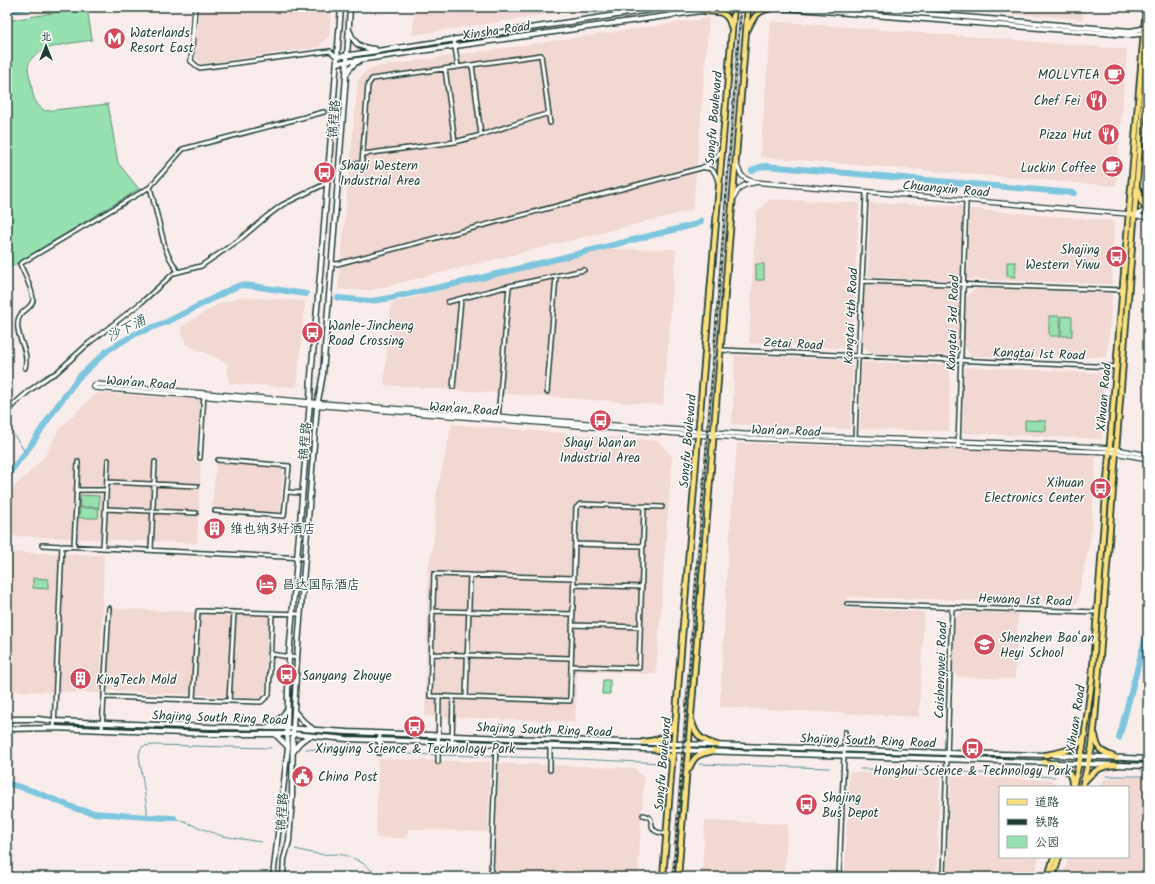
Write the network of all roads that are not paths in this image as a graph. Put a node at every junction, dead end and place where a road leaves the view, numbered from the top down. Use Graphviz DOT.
graph roads {
  1 [pos="195,7"];
  2 [pos="341,7"];
  3 [pos="350,7"];
  4 [pos="670,7"];
  5 [pos="728,7"];
  6 [pos="734,7"];
  7 [pos="748,7"];
  8 [pos="771,7"];
  9 [pos="775,7"];
  10 [pos="848,7"];
  11 [pos="1146,7"];
  12 [pos="704,10"];
  13 [pos="349,29"];
  14 [pos="732,31"];
  15 [pos="1146,31"];
  16 [pos="746,34"];
  17 [pos="454,40"];
  18 [pos="1148,41"];
  19 [pos="455,46"];
  20 [pos="381,50"];
  21 [pos="347,55"];
  22 [pos="337,57"];
  23 [pos="365,59"];
  24 [pos="191,61"];
  25 [pos="347,61"];
  26 [pos="337,63"];
  27 [pos="472,65"];
  28 [pos="458,67"];
  29 [pos="445,69"];
  30 [pos="346,75"];
  31 [pos="324,112"];
  32 [pos="549,113"];
  33 [pos="550,123"];
  34 [pos="481,135"];
  35 [pos="455,142"];
  36 [pos="722,148"];
  37 [pos="363,154"];
  38 [pos="736,162"];
  39 [pos="340,166"];
  40 [pos="701,168"];
  41 [pos="755,182"];
  42 [pos="327,183"];
  43 [pos="150,186"];
  44 [pos="719,186"];
  45 [pos="1137,187"];
  46 [pos="866,192"];
  47 [pos="733,200"];
  48 [pos="966,200"];
  49 [pos="1147,210"];
  50 [pos="1129,214"];
  51 [pos="1135,215"];
  52 [pos="1148,218"];
  53 [pos="332,264"];
  54 [pos="584,270"];
  55 [pos="178,272"];
  56 [pos="556,276"];
  57 [pos="863,281"];
  58 [pos="963,284"];
  59 [pos="509,286"];
  60 [pos="1123,290"];
  61 [pos="461,299"];
  62 [pos="448,302"];
  63 [pos="720,350"];
  64 [pos="858,356"];
  65 [pos="961,360"];
  66 [pos="1117,367"];
  67 [pos="25,368"];
  68 [pos="453,387"];
  69 [pos="547,392"];
  70 [pos="204,395"];
  71 [pos="310,403"];
  72 [pos="317,404"];
  73 [pos="7,414"];
  74 [pos="498,418"];
  75 [pos="698,433"];
  76 [pos="713,434"];
  77 [pos="855,440"];
  78 [pos="958,444"];
  79 [pos="1110,450"];
  80 [pos="1116,451"];
  81 [pos="1148,455"];
  82 [pos="200,458"];
  83 [pos="1148,459"];
  84 [pos="108,460"];
  85 [pos="218,460"];
  86 [pos="78,462"];
  87 [pos="154,462"];
  88 [pos="107,482"];
  89 [pos="154,484"];
  90 [pos="197,486"];
  91 [pos="77,490"];
  92 [pos="106,490"];
  93 [pos="287,492"];
  94 [pos="302,493"];
  95 [pos="644,507"];
  96 [pos="662,507"];
  97 [pos="105,509"];
  98 [pos="152,511"];
  99 [pos="215,511"];
  100 [pos="196,513"];
  101 [pos="575,544"];
  102 [pos="42,545"];
  103 [pos="62,546"];
  104 [pos="74,546"];
  105 [pos="643,546"];
  106 [pos="103,548"];
  107 [pos="151,550"];
  108 [pos="297,557"];
  109 [pos="305,558"];
  110 [pos="470,575"];
  111 [pos="574,578"];
  112 [pos="574,585"];
  113 [pos="642,587"];
  114 [pos="847,604"];
  115 [pos="952,607"];
  116 [pos="109,608"];
  117 [pos="433,611"];
  118 [pos="469,611"];
  119 [pos="234,612"];
  120 [pos="1097,612"];
  121 [pos="272,613"];
  122 [pos="293,614"];
  123 [pos="300,614"];
  124 [pos="573,614"];
  125 [pos="572,625"];
  126 [pos="640,627"];
  127 [pos="270,654"];
  128 [pos="432,654"];
  129 [pos="468,655"];
  130 [pos="289,656"];
  131 [pos="297,658"];
  132 [pos="571,658"];
  133 [pos="571,666"];
  134 [pos="439,696"];
  135 [pos="453,696"];
  136 [pos="104,697"];
  137 [pos="466,697"];
  138 [pos="193,700"];
  139 [pos="229,701"];
  140 [pos="288,710"];
  141 [pos="294,711"];
  142 [pos="676,716"];
  143 [pos="691,718"];
  144 [pos="7,719"];
  145 [pos="55,721"];
  146 [pos="103,723"];
  147 [pos="54,728"];
  148 [pos="267,728"];
  149 [pos="287,728"];
  150 [pos="7,729"];
  151 [pos="293,729"];
  152 [pos="1094,729"];
  153 [pos="102,730"];
  154 [pos="314,730"];
  155 [pos="845,732"];
  156 [pos="380,733"];
  157 [pos="276,734"];
  158 [pos="288,734"];
  159 [pos="293,734"];
  160 [pos="438,735"];
  161 [pos="310,736"];
  162 [pos="452,736"];
  163 [pos="1084,736"];
  164 [pos="379,740"];
  165 [pos="438,742"];
  166 [pos="452,742"];
  167 [pos="643,742"];
  168 [pos="674,743"];
  169 [pos="496,744"];
  170 [pos="689,744"];
  171 [pos="717,745"];
  172 [pos="550,746"];
  173 [pos="288,747"];
  174 [pos="844,749"];
  175 [pos="654,750"];
  176 [pos="674,750"];
  177 [pos="294,751"];
  178 [pos="689,751"];
  179 [pos="713,751"];
  180 [pos="947,752"];
  181 [pos="379,753"];
  182 [pos="1045,754"];
  183 [pos="844,756"];
  184 [pos="1081,756"];
  185 [pos="1090,756"];
  186 [pos="1116,758"];
  187 [pos="947,759"];
  188 [pos="1148,759"];
  189 [pos="438,762"];
  190 [pos="1044,762"];
  191 [pos="1079,763"];
  192 [pos="1088,763"];
  193 [pos="1116,765"];
  194 [pos="1148,766"];
  195 [pos="550,770"];
  196 [pos="672,770"];
  197 [pos="687,776"];
  198 [pos="1073,786"];
  199 [pos="1073,786"];
  200 [pos="1082,786"];
  201 [pos="643,815"];
  202 [pos="667,834"];
  203 [pos="1054,858"];
  204 [pos="1059,858"];
  205 [pos="491,871"];
  206 [pos="274,877"];
  207 [pos="283,877"];
  208 [pos="663,877"];
  209 [pos="678,877"];
  210 [pos="839,877"];
  211 [pos="943,877"];
  212 [pos="1048,877"];
  213 [pos="1053,877"];
  1 -- 24 [label="street"];
  2 -- 22 [label="main road, 锦程路"];
  3 -- 13 [label="main road, 锦程路"];
  4 -- 17 [label="main road, Xinsha Road"];
  5 -- 12 [label="main road, Xinsha Road"];
  6 -- 14 [label="main road, Songfu Boulevard"];
  7 -- 16 [label="main road, Songfu Boulevard"];
  8 -- 9 [label="main road"];
  9 -- 15 [label="main road"];
  9 -- 16 [label="main road"];
  10 -- 15 [label="main road"];
  11 -- 15 [label="main road, Xihuan Road"];
  12 -- 14 [label="main road"];
  12 -- 19 [label="main road, Xinsha Road"];
  13 -- 20 [label="main road"];
  13 -- 21 [label="main road, 锦程路"];
  14 -- 36 [label="main road, Songfu Boulevard"];
  15 -- 50 [label="main road, Xihuan Road"];
  16 -- 38 [label="main road, Songfu Boulevard"];
  17 -- 19 [label="street"];
  17 -- 20 [label="main road, Xinsha Road"];
  18 -- 45 [label="main road, Xihuan Road"];
  19 -- 23 [label="main road, Xinsha Road"];
  19 -- 28 [label="street"];
  20 -- 21 [label="main road, Xinsha Road"];
  21 -- 22 [label="main road, Xinsha Road"];
  21 -- 25 [label="main road, 锦程路"];
  22 -- 24 [label="street"];
  22 -- 26 [label="main road, 锦程路"];
  23 -- 25 [label="main road, Xinsha Road"];
  23 -- 30 [label="main road"];
  25 -- 26 [label="main road, Xinsha Road"];
  25 -- 30 [label="main road, 锦程路"];
  26 -- 42 [label="main road, 锦程路"];
  27 -- 28 [label="street"];
  27 -- 32 [label="street"];
  27 -- 34 [label="street"];
  28 -- 29 [label="street"];
  29 -- 35 [label="street"];
  29 -- 37 [label="street"];
  30 -- 39 [label="main road, 锦程路"];
  31 -- 43 [label="street"];
  32 -- 33 [label="street"];
  32 -- 34 [label="street"];
  34 -- 35 [label="street"];
  35 -- 37 [label="street"];
  36 -- 40 [label="street"];
  36 -- 44 [label="main road, Songfu Boulevard"];
  37 -- 39 [label="street"];
  38 -- 41 [label="street, Chuangxin Road"];
  38 -- 47 [label="main road, Songfu Boulevard"];
  39 -- 53 [label="main road, 锦程路"];
  40 -- 44 [label="street"];
  40 -- 53 [label="street"];
  41 -- 46 [label="street, Chuangxin Road"];
  41 -- 47 [label="street"];
  42 -- 55 [label="street"];
  42 -- 71 [label="main road, 锦程路"];
  43 -- 55 [label="street"];
  43 -- 67 [label="street"];
  44 -- 75 [label="main road, Songfu Boulevard"];
  45 -- 49 [label="main road"];
  45 -- 51 [label="main road, Xihuan Road"];
  46 -- 48 [label="street, Chuangxin Road"];
  46 -- 57 [label="street, Kangtai 4th Road"];
  47 -- 63 [label="main road, Songfu Boulevard"];
  48 -- 50 [label="street, Chuangxin Road"];
  48 -- 58 [label="street, Kangtai 3rd Road"];
  49 -- 51 [label="street, Chuangxin Road"];
  50 -- 51 [label="street, Chuangxin Road"];
  50 -- 60 [label="main road, Xihuan Road"];
  51 -- 52 [label="street, Chuangxin Road"];
  51 -- 80 [label="main road, Xihuan Road"];
  53 -- 72 [label="main road, 锦程路"];
  54 -- 56 [label="street"];
  55 -- 73 [label="street"];
  56 -- 59 [label="street"];
  56 -- 69 [label="street"];
  57 -- 58 [label="street"];
  57 -- 64 [label="street, Kangtai 4th Road"];
  58 -- 60 [label="street"];
  58 -- 65 [label="street, Kangtai 3rd Road"];
  59 -- 61 [label="street"];
  59 -- 74 [label="street"];
  60 -- 66 [label="main road, Xihuan Road"];
  61 -- 62 [label="street"];
  61 -- 68 [label="street"];
  63 -- 64 [label="street, Zetai Road"];
  63 -- 76 [label="main road, Songfu Boulevard"];
  64 -- 65 [label="street, Zetai Road"];
  64 -- 77 [label="street, Kangtai 4th Road"];
  65 -- 66 [label="street, Kangtai 1st Road"];
  65 -- 78 [label="street, Kangtai 3rd Road"];
  66 -- 79 [label="main road, Xihuan Road"];
  70 -- 70 [label="street, Wan'an Road"];
  70 -- 71 [label="street, Wan'an Road"];
  70 -- 82 [label="street"];
  71 -- 72 [label="street, Wan'an Road"];
  71 -- 94 [label="main road, 锦程路"];
  72 -- 74 [label="street, Wan'an Road"];
  72 -- 109 [label="main road, 锦程路"];
  74 -- 75 [label="street, Wan'an Road"];
  75 -- 76 [label="street, Wan'an Road"];
  75 -- 142 [label="main road, Songfu Boulevard"];
  76 -- 77 [label="street, Wan'an Road"];
  76 -- 143 [label="main road, Songfu Boulevard"];
  77 -- 78 [label="street, Wan'an Road"];
  78 -- 79 [label="street, Wan'an Road"];
  79 -- 80 [label="street, Wan'an Road"];
  79 -- 120 [label="main road, Xihuan Road"];
  80 -- 81 [label="street"];
  80 -- 83 [label="street"];
  80 -- 152 [label="main road, Xihuan Road"];
  84 -- 88 [label="street"];
  85 -- 93 [label="street"];
  86 -- 91 [label="street"];
  87 -- 89 [label="street"];
  88 -- 89 [label="street"];
  88 -- 92 [label="street"];
  89 -- 90 [label="street"];
  89 -- 98 [label="street"];
  91 -- 92 [label="street"];
  91 -- 104 [label="street"];
  92 -- 97 [label="street"];
  93 -- 94 [label="street"];
  93 -- 99 [label="street"];
  94 -- 108 [label="main road, 锦程路"];
  95 -- 96 [label="street"];
  95 -- 101 [label="street"];
  95 -- 105 [label="street"];
  97 -- 98 [label="street"];
  97 -- 106 [label="street"];
  98 -- 100 [label="street"];
  98 -- 107 [label="street"];
  101 -- 105 [label="street"];
  101 -- 111 [label="street"];
  102 -- 103 [label="street"];
  103 -- 104 [label="street"];
  103 -- 145 [label="street"];
  104 -- 106 [label="street"];
  105 -- 113 [label="street"];
  106 -- 107 [label="street"];
  107 -- 108 [label="street"];
  108 -- 109 [label="street"];
  108 -- 122 [label="main road, 锦程路"];
  109 -- 123 [label="main road, 锦程路"];
  110 -- 111 [label="street"];
  110 -- 117 [label="street"];
  110 -- 118 [label="street"];
  111 -- 112 [label="street"];
  112 -- 113 [label="street"];
  112 -- 124 [label="street"];
  113 -- 126 [label="street"];
  114 -- 115 [label="street, Hewang 1st Road"];
  115 -- 120 [label="street, Hewang 1st Road"];
  115 -- 180 [label="street, Caishengwei Road"];
  116 -- 136 [label="street"];
  117 -- 118 [label="street"];
  117 -- 128 [label="street"];
  118 -- 124 [label="street"];
  118 -- 129 [label="street"];
  119 -- 121 [label="street"];
  119 -- 138 [label="street"];
  119 -- 139 [label="street"];
  120 -- 163 [label="main road, Xihuan Road"];
  121 -- 122 [label="street"];
  121 -- 127 [label="street"];
  122 -- 123 [label="street"];
  122 -- 130 [label="main road, 锦程路"];
  123 -- 131 [label="main road, 锦程路"];
  124 -- 125 [label="street"];
  125 -- 126 [label="street"];
  125 -- 132 [label="street"];
  126 -- 133 [label="street"];
  127 -- 130 [label="street"];
  127 -- 139 [label="street"];
  128 -- 129 [label="street"];
  128 -- 134 [label="street"];
  129 -- 132 [label="street"];
  129 -- 137 [label="street"];
  130 -- 131 [label="street"];
  130 -- 140 [label="main road, 锦程路"];
  131 -- 141 [label="main road, 锦程路"];
  132 -- 133 [label="street"];
  133 -- 137 [label="street"];
  134 -- 135 [label="street"];
  134 -- 160 [label="street"];
  135 -- 137 [label="street"];
  135 -- 162 [label="street"];
  136 -- 138 [label="street"];
  136 -- 146 [label="street"];
  138 -- 139 [label="street"];
  140 -- 148 [label="main road"];
  140 -- 149 [label="main road, 锦程路"];
  141 -- 151 [label="main road, 锦程路"];
  141 -- 154 [label="main road"];
  142 -- 167 [label="main road"];
  142 -- 168 [label="main road, Songfu Boulevard"];
  143 -- 170 [label="main road, Songfu Boulevard"];
  143 -- 171 [label="main road"];
  144 -- 145 [label="main road, Shajing South Ring Road"];
  145 -- 146 [label="main road, Shajing South Ring Road"];
  145 -- 147 [label="street"];
  146 -- 148 [label="main road, Shajing South Ring Road"];
  146 -- 153 [label="street"];
  147 -- 150 [label="main road, Shajing South Ring Road"];
  147 -- 153 [label="main road, Shajing South Ring Road"];
  148 -- 149 [label="main road, Shajing South Ring Road"];
  149 -- 151 [label="main road, Shajing South Ring Road"];
  149 -- 158 [label="main road, 锦程路"];
  151 -- 154 [label="main road, Shajing South Ring Road"];
  151 -- 159 [label="main road, 锦程路"];
  152 -- 185 [label="main road, Xihuan Road"];
  152 -- 186 [label="main road"];
  153 -- 157 [label="main road, Shajing South Ring Road"];
  154 -- 156 [label="main road, Shajing South Ring Road"];
  155 -- 174 [label="street"];
  156 -- 160 [label="main road, Shajing South Ring Road"];
  156 -- 164 [label="street"];
  157 -- 158 [label="main road, Shajing South Ring Road"];
  157 -- 173 [label="main road"];
  158 -- 159 [label="main road, Shajing South Ring Road"];
  158 -- 173 [label="main road, 锦程路"];
  159 -- 161 [label="main road, Shajing South Ring Road"];
  159 -- 177 [label="main road, 锦程路"];
  160 -- 162 [label="main road, Shajing South Ring Road"];
  160 -- 165 [label="street"];
  161 -- 164 [label="main road, Shajing South Ring Road"];
  161 -- 177 [label="main road"];
  162 -- 166 [label="street"];
  162 -- 167 [label="main road, Shajing South Ring Road"];
  163 -- 182 [label="main road"];
  163 -- 184 [label="main road, Xihuan Road"];
  164 -- 165 [label="main road, Shajing South Ring Road"];
  164 -- 181 [label="street"];
  165 -- 166 [label="main road, Shajing South Ring Road"];
  165 -- 189 [label="street"];
  166 -- 169 [label="main road, Shajing South Ring Road"];
  167 -- 168 [label="main road, Shajing South Ring Road"];
  168 -- 170 [label="main road, Shajing South Ring Road"];
  168 -- 176 [label="main road, Songfu Boulevard"];
  169 -- 172 [label="main road, Shajing South Ring Road"];
  169 -- 205 [label="street"];
  170 -- 171 [label="main road, Shajing South Ring Road"];
  170 -- 178 [label="main road, Songfu Boulevard"];
  171 -- 174 [label="main road, Shajing South Ring Road"];
  172 -- 175 [label="main road, Shajing South Ring Road"];
  172 -- 195 [label="street"];
  173 -- 206 [label="main road, 锦程路"];
  174 -- 180 [label="main road, Shajing South Ring Road"];
  174 -- 183 [label="street"];
  175 -- 176 [label="main road, Shajing South Ring Road"];
  175 -- 196 [label="main road"];
  176 -- 178 [label="main road, Shajing South Ring Road"];
  176 -- 196 [label="main road, Songfu Boulevard"];
  177 -- 207 [label="main road, 锦程路"];
  178 -- 179 [label="main road, Shajing South Ring Road"];
  178 -- 197 [label="main road, Songfu Boulevard"];
  179 -- 183 [label="main road, Shajing South Ring Road"];
  179 -- 197 [label="main road"];
  180 -- 182 [label="main road, Shajing South Ring Road"];
  180 -- 187 [label="street, Caishengwei Road"];
  182 -- 184 [label="main road, Shajing South Ring Road"];
  183 -- 187 [label="main road, Shajing South Ring Road"];
  183 -- 210 [label="street"];
  184 -- 185 [label="main road, Shajing South Ring Road"];
  184 -- 191 [label="main road, Xihuan Road"];
  185 -- 186 [label="main road, Shajing South Ring Road"];
  185 -- 192 [label="main road, Xihuan Road"];
  186 -- 188 [label="main road, Shajing South Ring Road"];
  187 -- 190 [label="main road, Shajing South Ring Road"];
  187 -- 211 [label="street, Caishengwei Road"];
  190 -- 191 [label="main road, Shajing South Ring Road"];
  190 -- 199 [label="main road"];
  191 -- 192 [label="main road, Shajing South Ring Road"];
  191 -- 198 [label="main road, Xihuan Road"];
  192 -- 193 [label="main road, Shajing South Ring Road"];
  192 -- 200 [label="main road, Xihuan Road"];
  193 -- 194 [label="main road, Shajing South Ring Road"];
  193 -- 200 [label="main road"];
  196 -- 202 [label="main road, Songfu Boulevard"];
  197 -- 209 [label="main road, Songfu Boulevard"];
  201 -- 202 [label="street"];
  202 -- 208 [label="main road, Songfu Boulevard"];
  203 -- 212 [label="main road"];
  204 -- 213 [label="main road"];
}
